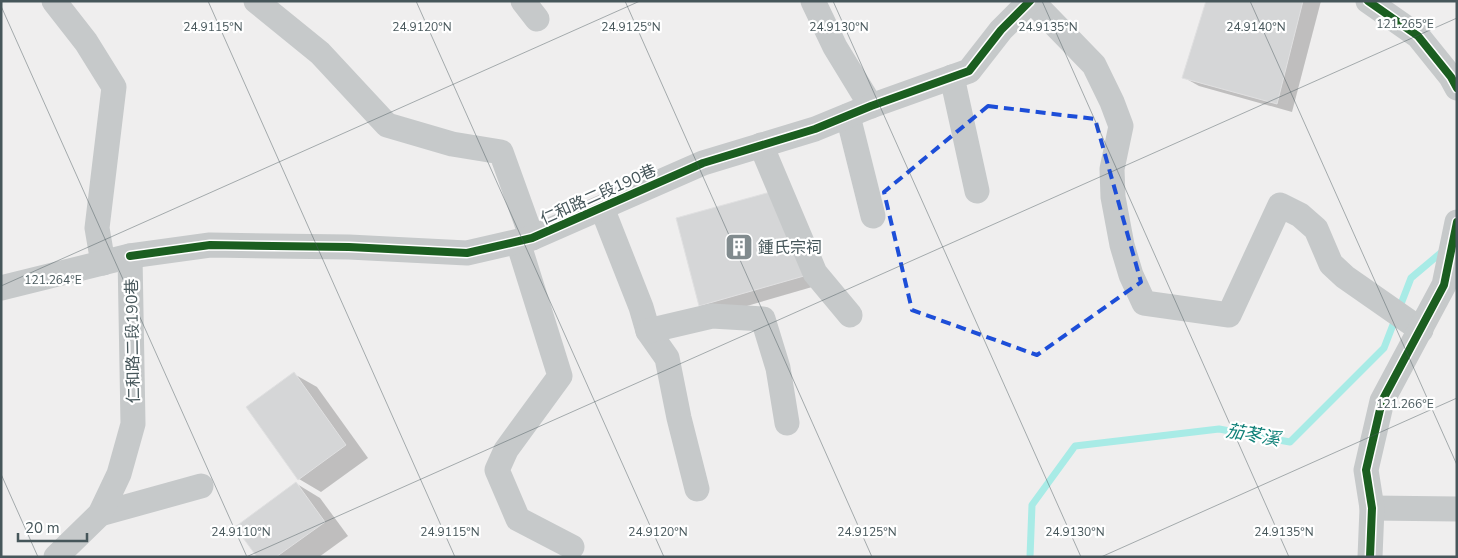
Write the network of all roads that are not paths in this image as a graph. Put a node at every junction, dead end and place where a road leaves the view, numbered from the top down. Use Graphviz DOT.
graph roads {
  1 [pos="54,1"];
  2 [pos="256,1"];
  3 [pos="813,1"];
  4 [pos="1031,1"];
  5 [pos="1368,1"];
  6 [pos="952,77"];
  7 [pos="1457,88"];
  8 [pos="860,111"];
  9 [pos="761,145"];
  10 [pos="977,191"];
  11 [pos="602,208"];
  12 [pos="873,216"];
  13 [pos="1457,222"];
  14 [pos="525,240"];
  15 [pos="130,256"];
  16 [pos="103,263"];
  17 [pos="1,288"];
  18 [pos="850,315"];
  19 [pos="1421,330"];
  20 [pos="648,331"];
  21 [pos="787,423"];
  22 [pos="201,486"];
  23 [pos="697,488"];
  24 [pos="1372,508"];
  25 [pos="1457,509"];
  26 [pos="100,514"];
  27 [pos="572,546"];
  28 [pos="56,557"];
  29 [pos="1370,557"];
  1 -- 16 [label="street"];
  2 -- 14 [label="street"];
  3 -- 8 [label="street"];
  4 -- 6 [label="street, 仁和路二段190巷"];
  4 -- 19 [label="street"];
  5 -- 7 [label="street"];
  6 -- 8 [label="street, 仁和路二段190巷"];
  6 -- 10 [label="street"];
  8 -- 9 [label="street, 仁和路二段190巷"];
  8 -- 12 [label="street"];
  9 -- 11 [label="street, 仁和路二段190巷"];
  9 -- 18 [label="street"];
  11 -- 14 [label="street, 仁和路二段190巷"];
  11 -- 20 [label="street"];
  13 -- 19 [label="street"];
  14 -- 15 [label="street, 仁和路二段190巷"];
  14 -- 27 [label="street"];
  15 -- 16 [label="street"];
  15 -- 26 [label="street, 仁和路二段190巷"];
  16 -- 17 [label="street"];
  19 -- 24 [label="street"];
  20 -- 21 [label="street"];
  20 -- 23 [label="street"];
  22 -- 26 [label="street"];
  24 -- 25 [label="street"];
  24 -- 29 [label="street"];
  26 -- 28 [label="street, 仁和路二段190巷"];
}
